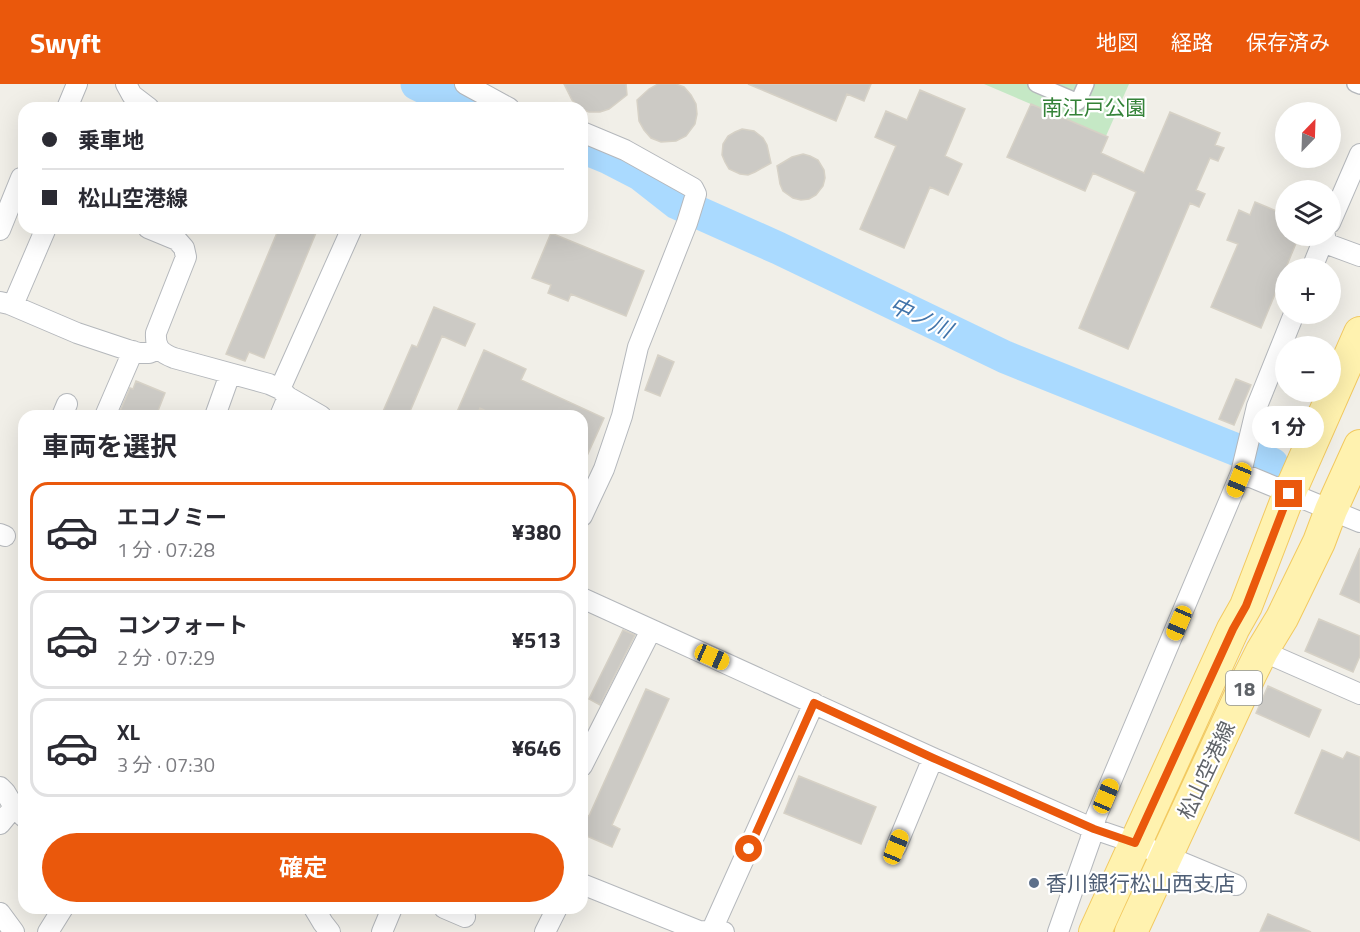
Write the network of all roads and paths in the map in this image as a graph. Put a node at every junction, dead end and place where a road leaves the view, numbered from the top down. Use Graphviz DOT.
graph roads {
  1 [pos="76,84"];
  2 [pos="126,84"];
  3 [pos="465,84"];
  4 [pos="1036,84"];
  5 [pos="1086,84"];
  6 [pos="1355,84"];
  7 [pos="1360,86"];
  8 [pos="69,102"];
  9 [pos="141,102"];
  10 [pos="498,102"];
  11 [pos="588,134"];
  12 [pos="1360,154"];
  13 [pos="18,185"];
  14 [pos="1341,198"];
  15 [pos="0,230"];
  16 [pos="43,234"];
  17 [pos="162,234"];
  18 [pos="350,234"];
  19 [pos="1338,246"];
  20 [pos="1360,256"];
  21 [pos="6,304"];
  22 [pos="1290,324"];
  23 [pos="1360,333"];
  24 [pos="159,349"];
  25 [pos="133,351"];
  26 [pos="230,374"];
  27 [pos="284,393"];
  28 [pos="108,410"];
  29 [pos="216,410"];
  30 [pos="281,410"];
  31 [pos="311,410"];
  32 [pos="1360,446"];
  33 [pos="1245,460"];
  34 [pos="1289,494"];
  35 [pos="588,503"];
  36 [pos="1332,510"];
  37 [pos="1360,522"];
  38 [pos="588,601"];
  39 [pos="651,630"];
  40 [pos="1262,651"];
  41 [pos="1360,694"];
  42 [pos="814,703"];
  43 [pos="588,754"];
  44 [pos="933,758"];
  45 [pos="0,788"];
  46 [pos="18,811"];
  47 [pos="18,813"];
  48 [pos="0,824"];
  49 [pos="1094,829"];
  50 [pos="1135,843"];
  51 [pos="896,847"];
  52 [pos="1166,855"];
  53 [pos="1236,885"];
  54 [pos="588,886"];
  55 [pos="0,913"];
  56 [pos="59,914"];
  57 [pos="318,914"];
  58 [pos="390,914"];
  59 [pos="458,914"];
  60 [pos="554,914"];
  61 [pos="465,917"];
  62 [pos="14,932"];
  63 [pos="48,932"];
  64 [pos="330,932"];
  65 [pos="382,932"];
  66 [pos="545,932"];
  67 [pos="711,932"];
  68 [pos="724,932"];
  69 [pos="1058,932"];
  70 [pos="1095,932"];
  71 [pos="1131,932"];
  1 -- 8 [label="street"];
  2 -- 9 [label="street"];
  3 -- 10 [label="street"];
  4 -- 5 [label="street"];
  6 -- 7 [label="street"];
  11 -- 35 [label="street"];
  12 -- 14 [label="street"];
  13 -- 15 [label="street"];
  16 -- 21 [label="street"];
  17 -- 24 [label="street"];
  18 -- 27 [label="street"];
  19 -- 20 [label="street"];
  21 -- 25 [label="street"];
  22 -- 33 [label="street"];
  23 -- 34 [label="main road, 松山空港線 / 18"];
  24 -- 25 [label="street"];
  24 -- 26 [label="street"];
  25 -- 28 [label="street"];
  26 -- 27 [label="street"];
  26 -- 29 [label="street"];
  27 -- 30 [label="street"];
  27 -- 31 [label="street"];
  32 -- 36 [label="main road, 松山空港線 / 18"];
  33 -- 34 [label="street"];
  33 -- 49 [label="street"];
  34 -- 36 [label="street"];
  34 -- 50 [label="main road, 松山空港線 / 18"];
  36 -- 37 [label="street"];
  36 -- 40 [label="main road, 松山空港線 / 18"];
  38 -- 39 [label="street"];
  39 -- 42 [label="street"];
  39 -- 43 [label="street"];
  40 -- 41 [label="street"];
  40 -- 52 [label="main road, 松山空港線 / 18"];
  42 -- 44 [label="street"];
  42 -- 67 [label="street"];
  44 -- 49 [label="street"];
  44 -- 51 [label="street"];
  45 -- 46 [label="street"];
  47 -- 48 [label="street"];
  49 -- 50 [label="street"];
  49 -- 69 [label="street"];
  50 -- 52 [label="street"];
  50 -- 70 [label="main road, 松山空港線 / 18"];
  52 -- 53 [label="street"];
  52 -- 71 [label="main road, 松山空港線 / 18"];
  54 -- 67 [label="street"];
  55 -- 62 [label="street"];
  56 -- 63 [label="street"];
  57 -- 64 [label="street"];
  58 -- 65 [label="street"];
  59 -- 61 [label="street"];
  60 -- 66 [label="street"];
  67 -- 68 [label="street"];
}
